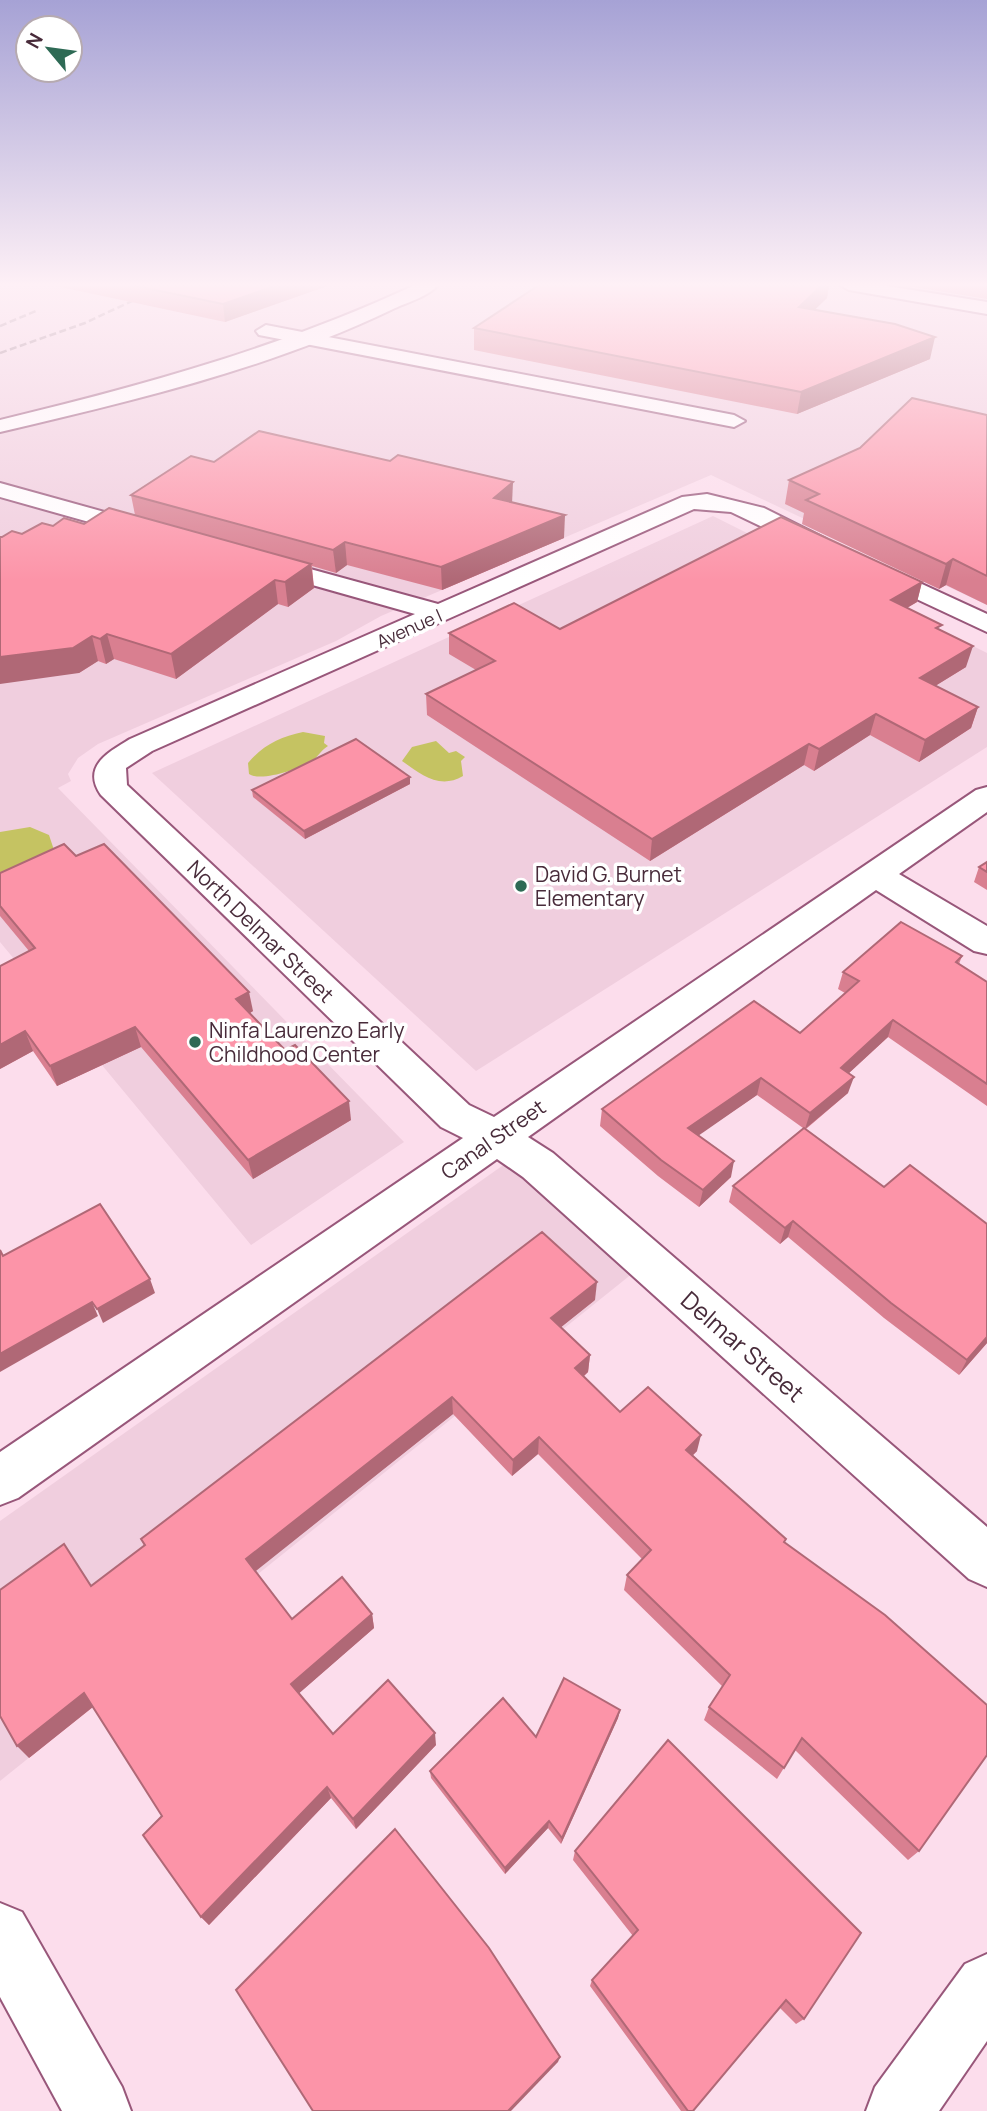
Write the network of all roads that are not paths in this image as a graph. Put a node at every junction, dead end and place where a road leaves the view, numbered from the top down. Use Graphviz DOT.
graph roads {
  1 [pos="98,384"];
  2 [pos="171,384"];
  3 [pos="562,384"];
  4 [pos="0,407"];
  5 [pos="734,421"];
  6 [pos="0,426"];
  7 [pos="0,491"];
  8 [pos="174,539"];
  9 [pos="241,557"];
  10 [pos="441,614"];
  11 [pos="987,624"];
  12 [pos="110,765"];
  13 [pos="987,797"];
  14 [pos="876,875"];
  15 [pos="987,942"];
  16 [pos="496,1137"];
  17 [pos="0,1481"];
  18 [pos="987,1561"];
  19 [pos="0,1934"];
  20 [pos="987,1986"];
  21 [pos="98,2111"];
  22 [pos="899,2111"];
  1 -- 4 [label="street"];
  2 -- 6 [label="street"];
  3 -- 5 [label="street"];
  7 -- 8 [label="street"];
  9 -- 10 [label="street"];
  10 -- 11 [label="street, Avenue I"];
  10 -- 12 [label="street, Avenue I"];
  12 -- 16 [label="street, North Delmar Street"];
  13 -- 14 [label="street, Canal Street"];
  14 -- 15 [label="street"];
  14 -- 16 [label="street, Canal Street"];
  16 -- 17 [label="street, Canal Street"];
  16 -- 18 [label="street, Delmar Street"];
  19 -- 21 [label="street"];
  20 -- 22 [label="street"];
}
